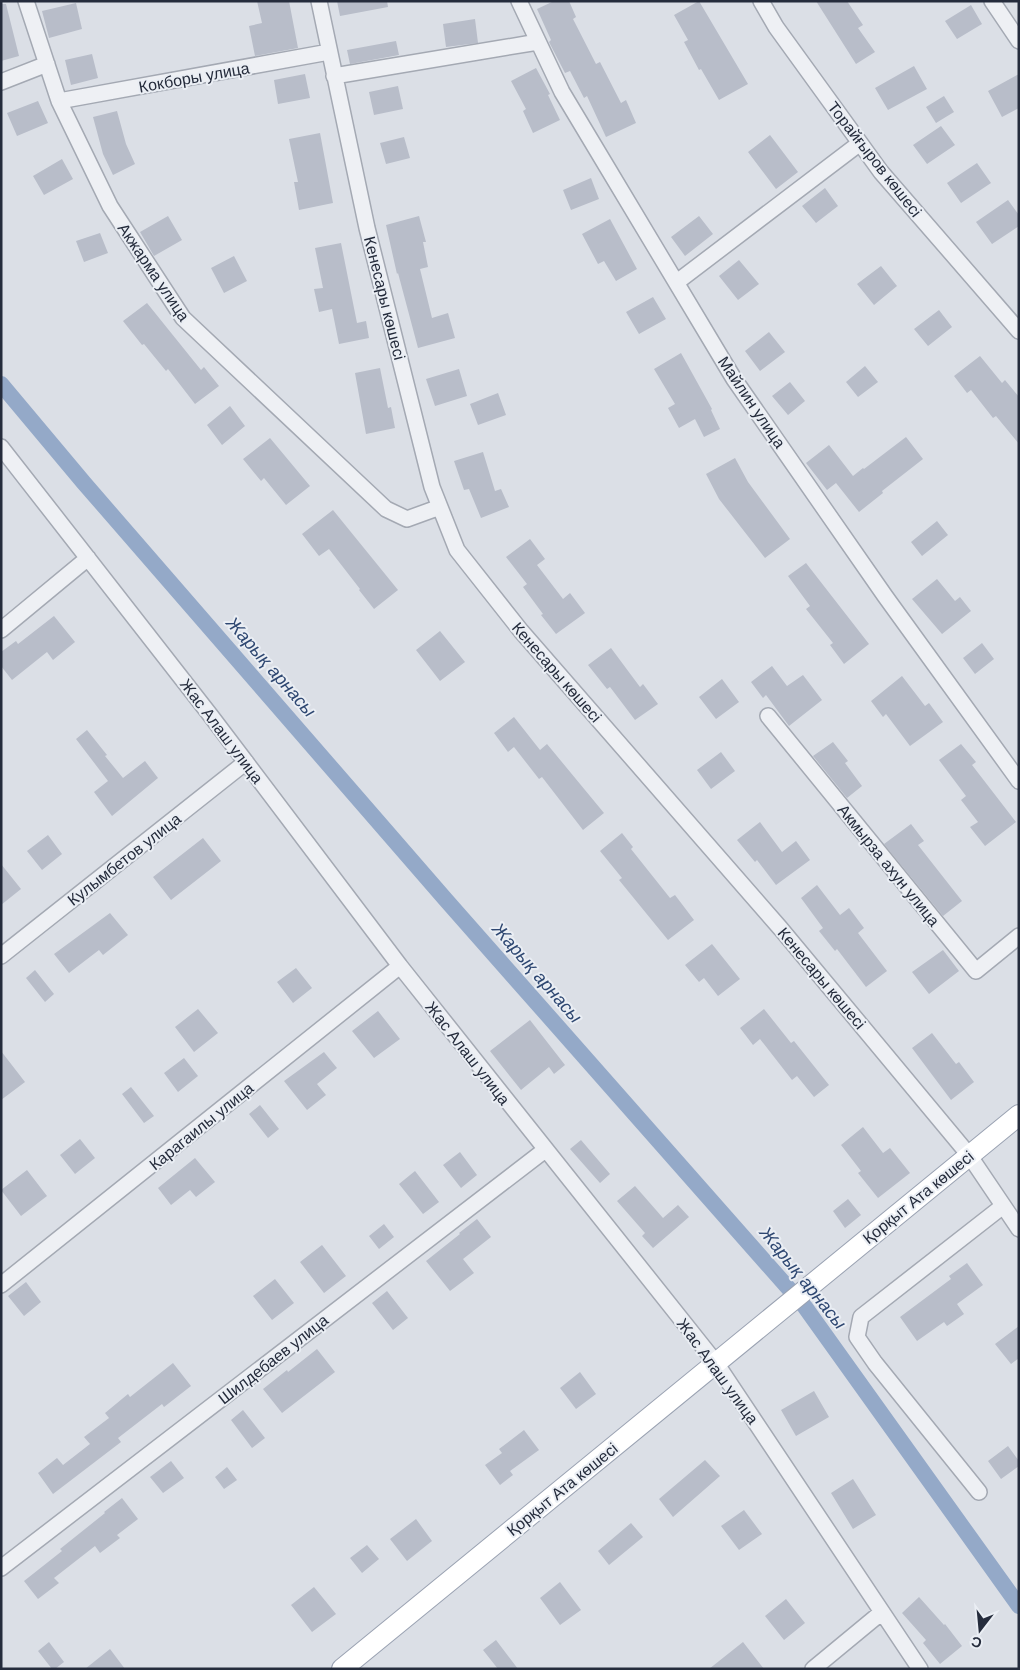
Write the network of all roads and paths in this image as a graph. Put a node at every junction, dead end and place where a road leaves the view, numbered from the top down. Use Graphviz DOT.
graph roads {
  1 [pos="26,1"];
  2 [pos="318,1"];
  3 [pos="519,1"];
  4 [pos="761,1"];
  5 [pos="992,1"];
  6 [pos="1019,41"];
  7 [pos="538,42"];
  8 [pos="329,52"];
  9 [pos="47,64"];
  10 [pos="334,76"];
  11 [pos="1,82"];
  12 [pos="58,102"];
  13 [pos="860,143"];
  14 [pos="677,282"];
  15 [pos="1019,331"];
  16 [pos="1,447"];
  17 [pos="440,507"];
  18 [pos="88,558"];
  19 [pos="1,630"];
  20 [pos="768,716"];
  21 [pos="246,762"];
  22 [pos="1019,781"];
  23 [pos="1019,936"];
  24 [pos="1,956"];
  25 [pos="400,966"];
  26 [pos="1019,1115"];
  27 [pos="545,1150"];
  28 [pos="969,1155"];
  29 [pos="1003,1206"];
  30 [pos="1019,1229"];
  31 [pos="1,1285"];
  32 [pos="716,1363"];
  33 [pos="979,1492"];
  34 [pos="1,1568"];
  35 [pos="882,1612"];
  36 [pos="342,1669"];
  37 [pos="813,1669"];
  38 [pos="920,1669"];
  1 -- 9 [label="street, Акжарма улица"];
  2 -- 8 [label="street, Кенесары көшесі"];
  3 -- 7 [label="street, Майлин улица"];
  4 -- 13 [label="street, Торайғыров көшесі"];
  5 -- 6 [label="street"];
  7 -- 10 [label="street"];
  7 -- 14 [label="street, Майлин улица"];
  8 -- 10 [label="street, Кенесары көшесі"];
  8 -- 12 [label="street, Кокборы улица"];
  9 -- 11 [label="street"];
  9 -- 12 [label="street, Акжарма улица"];
  10 -- 17 [label="street, Кенесары көшесі"];
  12 -- 17 [label="street, Акжарма улица"];
  13 -- 14 [label="street"];
  13 -- 15 [label="street, Торайғыров көшесі"];
  14 -- 22 [label="street, Майлин улица"];
  16 -- 18 [label="street, Жас Алаш улица"];
  17 -- 28 [label="street, Кенесары көшесі"];
  18 -- 19 [label="street"];
  18 -- 21 [label="street, Жас Алаш улица"];
  20 -- 23 [label="street, Акмырза ахун улица"];
  21 -- 24 [label="street, Кулымбетов улица"];
  21 -- 25 [label="street, Жас Алаш улица"];
  25 -- 27 [label="street, Жас Алаш улица"];
  25 -- 31 [label="street, Карагаилы улица"];
  26 -- 28 [label="main road, Қорқыт Ата көшесі"];
  27 -- 32 [label="street, Жас Алаш улица"];
  27 -- 34 [label="street, Шилдебаев улица"];
  28 -- 29 [label="street, Кенесары көшесі"];
  28 -- 32 [label="main road, Қорқыт Ата көшесі"];
  29 -- 30 [label="street, Кенесары көшесі"];
  29 -- 33 [label="street"];
  32 -- 35 [label="street, Жас Алаш улица"];
  32 -- 36 [label="main road, Қорқыт Ата көшесі"];
  35 -- 37 [label="street"];
  35 -- 38 [label="street, Жас Алаш улица"];
}
